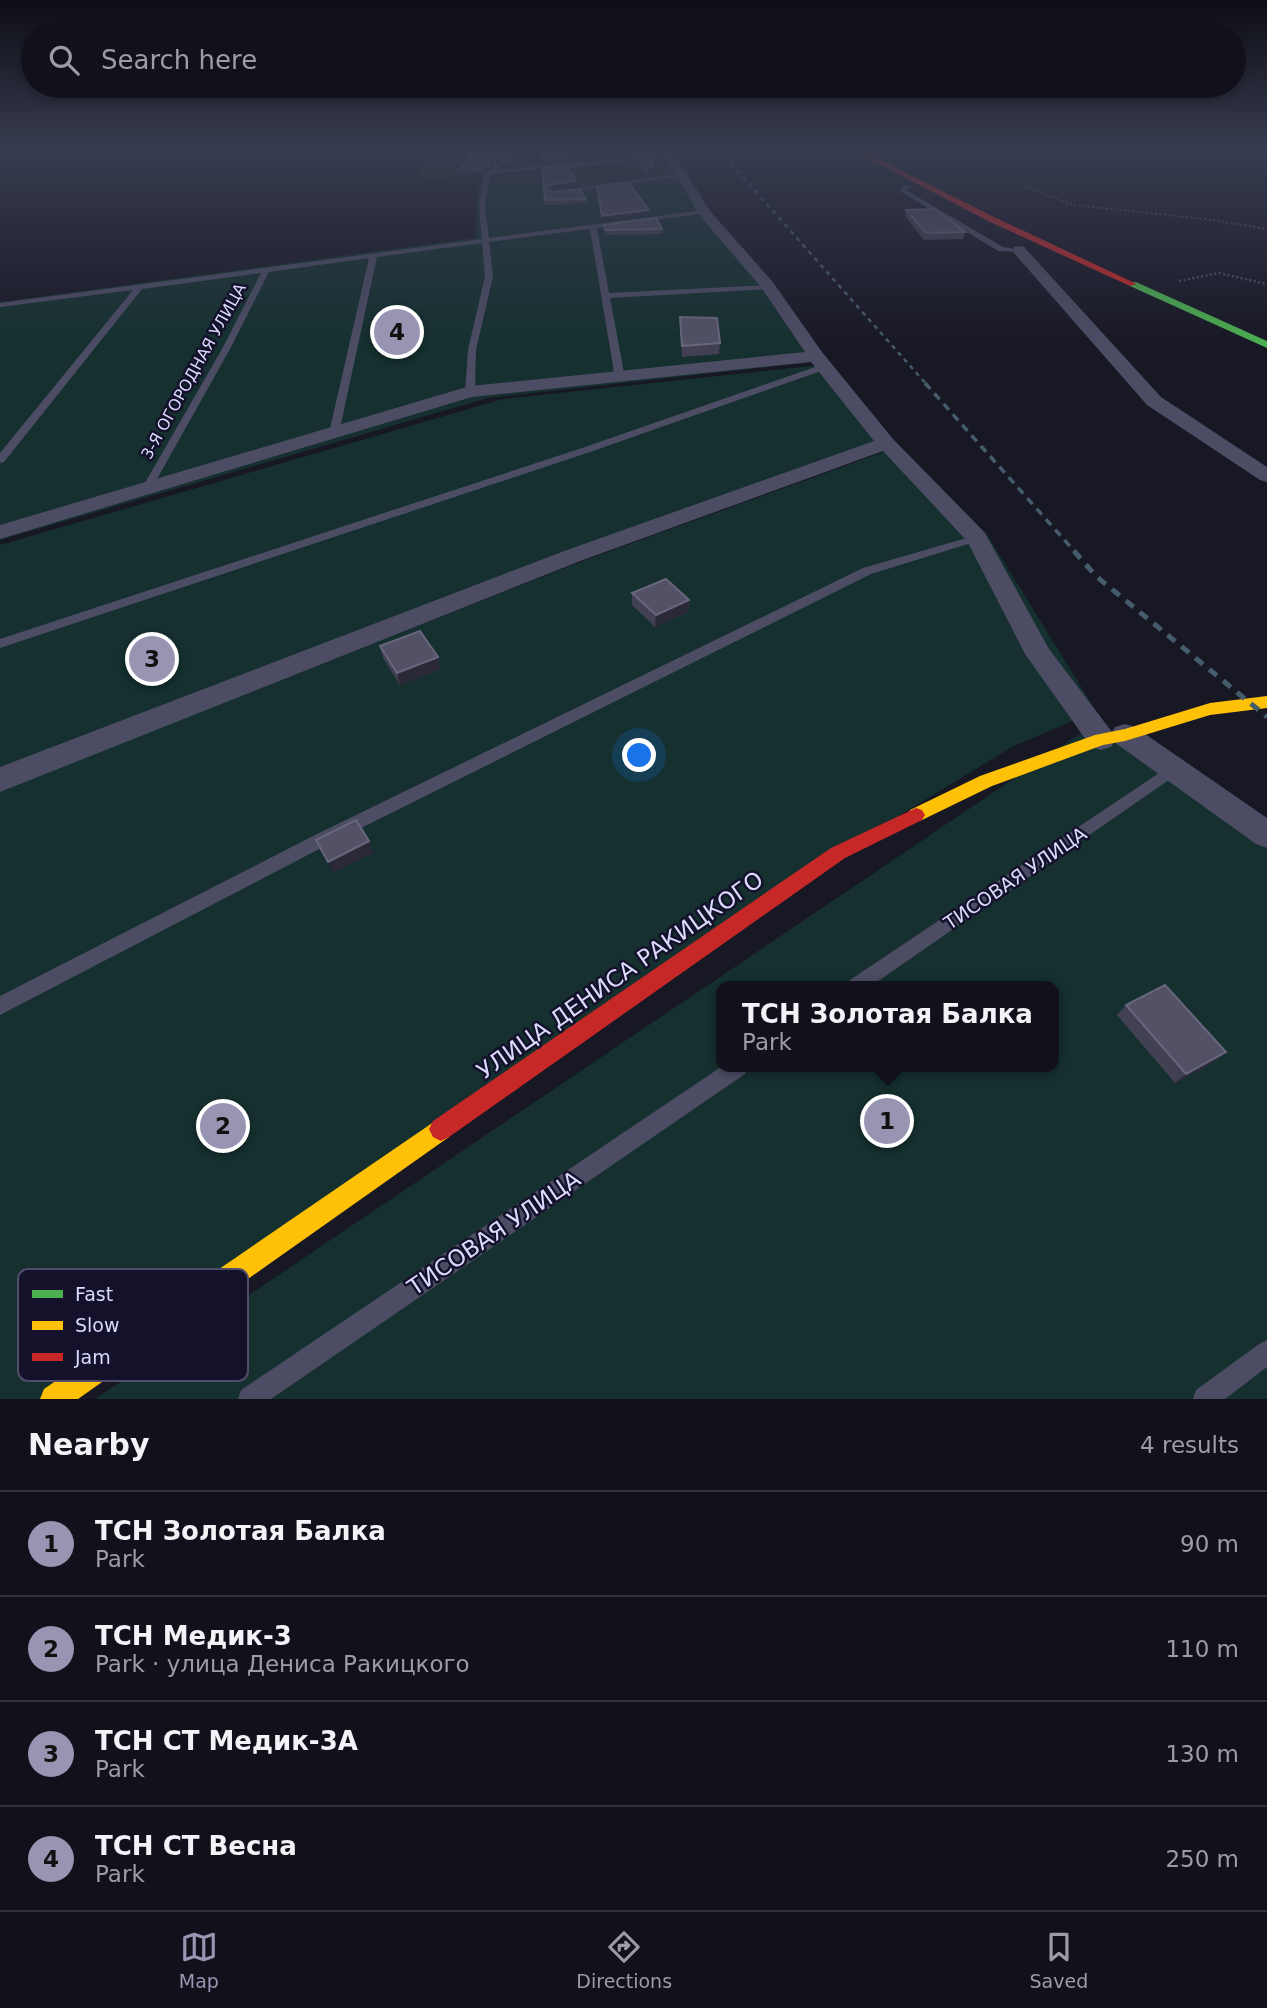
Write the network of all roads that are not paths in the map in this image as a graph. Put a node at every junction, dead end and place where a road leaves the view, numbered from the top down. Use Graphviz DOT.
graph roads {
  1 [pos="484,215"];
  2 [pos="678,215"];
  3 [pos="707,215"];
  4 [pos="964,215"];
  5 [pos="984,215"];
  6 [pos="1005,215"];
  7 [pos="593,226"];
  8 [pos="486,240"];
  9 [pos="1020,250"];
  10 [pos="374,254"];
  11 [pos="1076,259"];
  12 [pos="267,269"];
  13 [pos="769,287"];
  14 [pos="138,289"];
  15 [pos="606,296"];
  16 [pos="0,305"];
  17 [pos="1267,331"];
  18 [pos="1267,345"];
  19 [pos="820,362"];
  20 [pos="620,378"];
  21 [pos="470,392"];
  22 [pos="334,433"];
  23 [pos="886,443"];
  24 [pos="0,460"];
  25 [pos="1267,476"];
  26 [pos="147,488"];
  27 [pos="0,532"];
  28 [pos="977,538"];
  29 [pos="0,644"];
  30 [pos="1267,702"];
  31 [pos="1113,737"];
  32 [pos="1174,769"];
  33 [pos="0,780"];
  34 [pos="1267,835"];
  35 [pos="863,981"];
  36 [pos="0,1006"];
  37 [pos="731,1072"];
  38 [pos="241,1269"];
  39 [pos="1267,1352"];
  40 [pos="80,1381"];
  41 [pos="54,1399"];
  42 [pos="250,1399"];
  43 [pos="1205,1399"];
  1 -- 8 [label="lane"];
  2 -- 7 [label="lane"];
  3 -- 13 [label="street"];
  4 -- 9 [label="main road"];
  5 -- 11 [label="main road"];
  6 -- 17 [label="main road"];
  7 -- 8 [label="lane"];
  7 -- 15 [label="lane"];
  8 -- 10 [label="lane"];
  8 -- 21 [label="lane"];
  9 -- 11 [label="street"];
  9 -- 25 [label="street"];
  10 -- 12 [label="lane"];
  10 -- 22 [label="lane"];
  11 -- 18 [label="main road"];
  12 -- 14 [label="lane"];
  12 -- 26 [label="lane, 3-Я ОГОРОДНАЯ УЛИЦА"];
  13 -- 15 [label="lane"];
  13 -- 19 [label="street"];
  14 -- 16 [label="lane"];
  14 -- 24 [label="lane"];
  15 -- 20 [label="lane"];
  19 -- 20 [label="street"];
  19 -- 23 [label="street"];
  19 -- 29 [label="lane"];
  20 -- 21 [label="street"];
  21 -- 22 [label="street"];
  22 -- 26 [label="street"];
  23 -- 28 [label="street"];
  23 -- 33 [label="street"];
  26 -- 27 [label="street"];
  28 -- 31 [label="street"];
  28 -- 36 [label="lane"];
  30 -- 31 [label="main road, УЛИЦА ДЕНИСА РАКИЦКОГО"];
  31 -- 32 [label="street"];
  31 -- 38 [label="main road, УЛИЦА ДЕНИСА РАКИЦКОГО"];
  32 -- 34 [label="street"];
  32 -- 35 [label="lane, ТИСОВАЯ УЛИЦА"];
  37 -- 42 [label="lane, ТИСОВАЯ УЛИЦА"];
  39 -- 43 [label="lane"];
  40 -- 41 [label="main road, УЛИЦА ДЕНИСА РАКИЦКОГО"];
}
